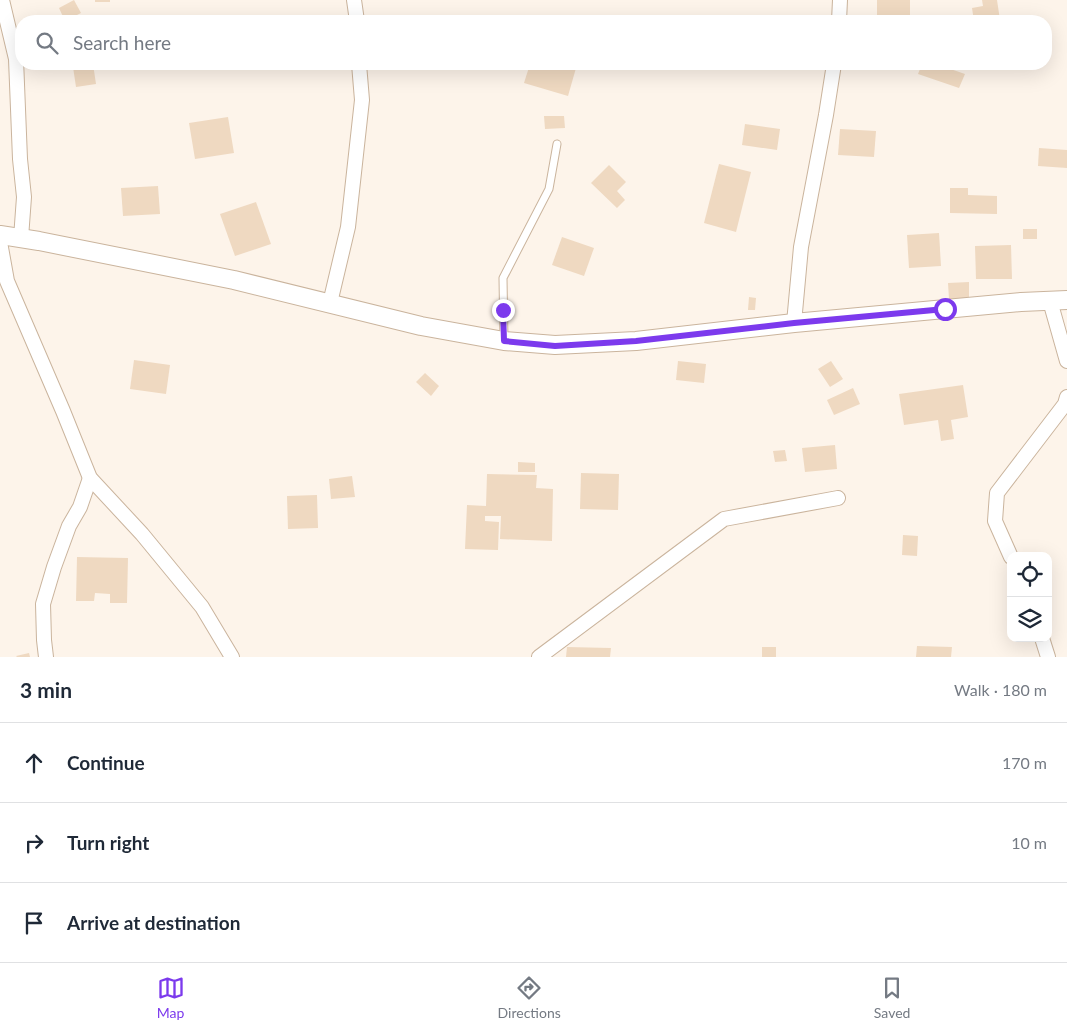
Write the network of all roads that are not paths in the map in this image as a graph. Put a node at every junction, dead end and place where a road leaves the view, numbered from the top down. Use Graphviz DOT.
graph roads {
  1 [pos="2,0"];
  2 [pos="354,0"];
  3 [pos="840,0"];
  4 [pos="356,15"];
  5 [pos="839,15"];
  6 [pos="15,55"];
  7 [pos="16,70"];
  8 [pos="360,70"];
  9 [pos="833,70"];
  10 [pos="558,144"];
  11 [pos="0,235"];
  12 [pos="21,238"];
  13 [pos="0,242"];
  14 [pos="1058,301"];
  15 [pos="330,303"];
  16 [pos="794,323"];
  17 [pos="504,341"];
  18 [pos="1067,361"];
  19 [pos="1067,397"];
  20 [pos="90,478"];
  21 [pos="838,498"];
  22 [pos="1009,552"];
  23 [pos="1043,642"];
  24 [pos="46,657"];
  25 [pos="232,657"];
  26 [pos="539,657"];
  27 [pos="1048,657"];
  1 -- 6 [label="street"];
  2 -- 4 [label="street"];
  3 -- 5 [label="street"];
  7 -- 12 [label="street"];
  8 -- 15 [label="street"];
  9 -- 16 [label="street"];
  10 -- 17 [label="lane"];
  11 -- 12 [label="street"];
  12 -- 15 [label="street"];
  13 -- 20 [label="street"];
  14 -- 16 [label="street"];
  14 -- 18 [label="street"];
  15 -- 17 [label="street"];
  16 -- 17 [label="street"];
  19 -- 22 [label="street"];
  20 -- 24 [label="street"];
  20 -- 25 [label="street"];
  21 -- 26 [label="street"];
  23 -- 27 [label="street"];
}
